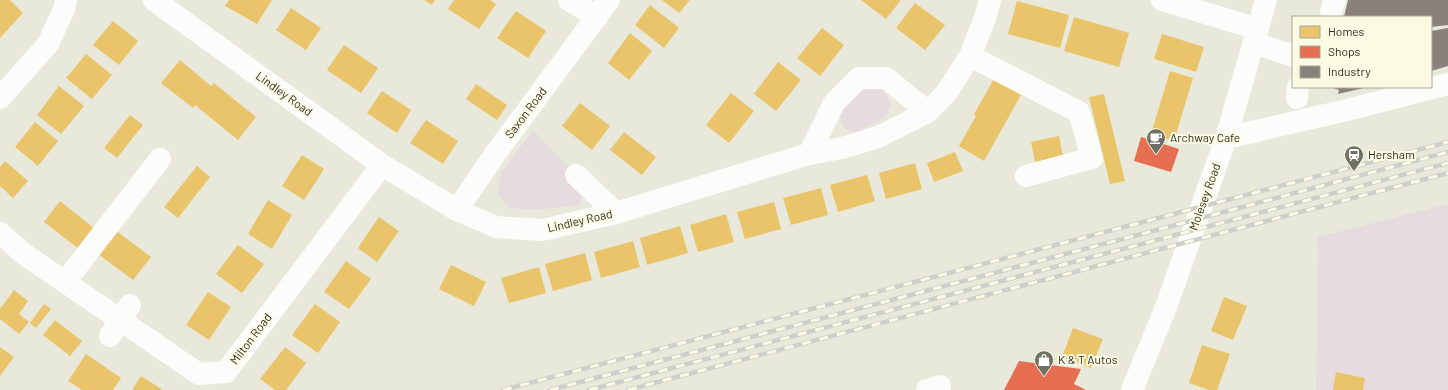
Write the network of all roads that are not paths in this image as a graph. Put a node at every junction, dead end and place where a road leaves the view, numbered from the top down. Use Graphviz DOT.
graph roads {
  1 [pos="66,0"];
  2 [pos="154,0"];
  3 [pos="569,0"];
  4 [pos="990,0"];
  5 [pos="1162,0"];
  6 [pos="1266,0"];
  7 [pos="603,9"];
  8 [pos="1256,36"];
  9 [pos="1292,55"];
  10 [pos="970,56"];
  11 [pos="1448,84"];
  12 [pos="0,98"];
  13 [pos="928,112"];
  14 [pos="1226,138"];
  15 [pos="809,154"];
  16 [pos="160,159"];
  17 [pos="382,165"];
  18 [pos="576,175"];
  19 [pos="1026,176"];
  20 [pos="458,210"];
  21 [pos="616,213"];
  22 [pos="0,233"];
  23 [pos="65,282"];
  24 [pos="1132,390"];
  1 -- 12 [label="street"];
  2 -- 17 [label="street, Lindley Road"];
  3 -- 7 [label="street, Saxon Road"];
  4 -- 10 [label="street, Lindley Road"];
  5 -- 8 [label="street"];
  6 -- 8 [label="street, Molesey Road"];
  7 -- 20 [label="street, Saxon Road"];
  8 -- 9 [label="street"];
  8 -- 14 [label="street, Molesey Road"];
  10 -- 13 [label="street, Lindley Road"];
  10 -- 19 [label="street"];
  11 -- 14 [label="street"];
  13 -- 15 [label="street, Lindley Road"];
  13 -- 15 [label="street"];
  14 -- 24 [label="street, Molesey Road"];
  15 -- 21 [label="street, Lindley Road"];
  16 -- 23 [label="street"];
  17 -- 20 [label="street, Lindley Road"];
  17 -- 23 [label="street, Milton Road"];
  18 -- 21 [label="street"];
  20 -- 21 [label="street, Lindley Road"];
  22 -- 23 [label="street, Milton Road"];
}
